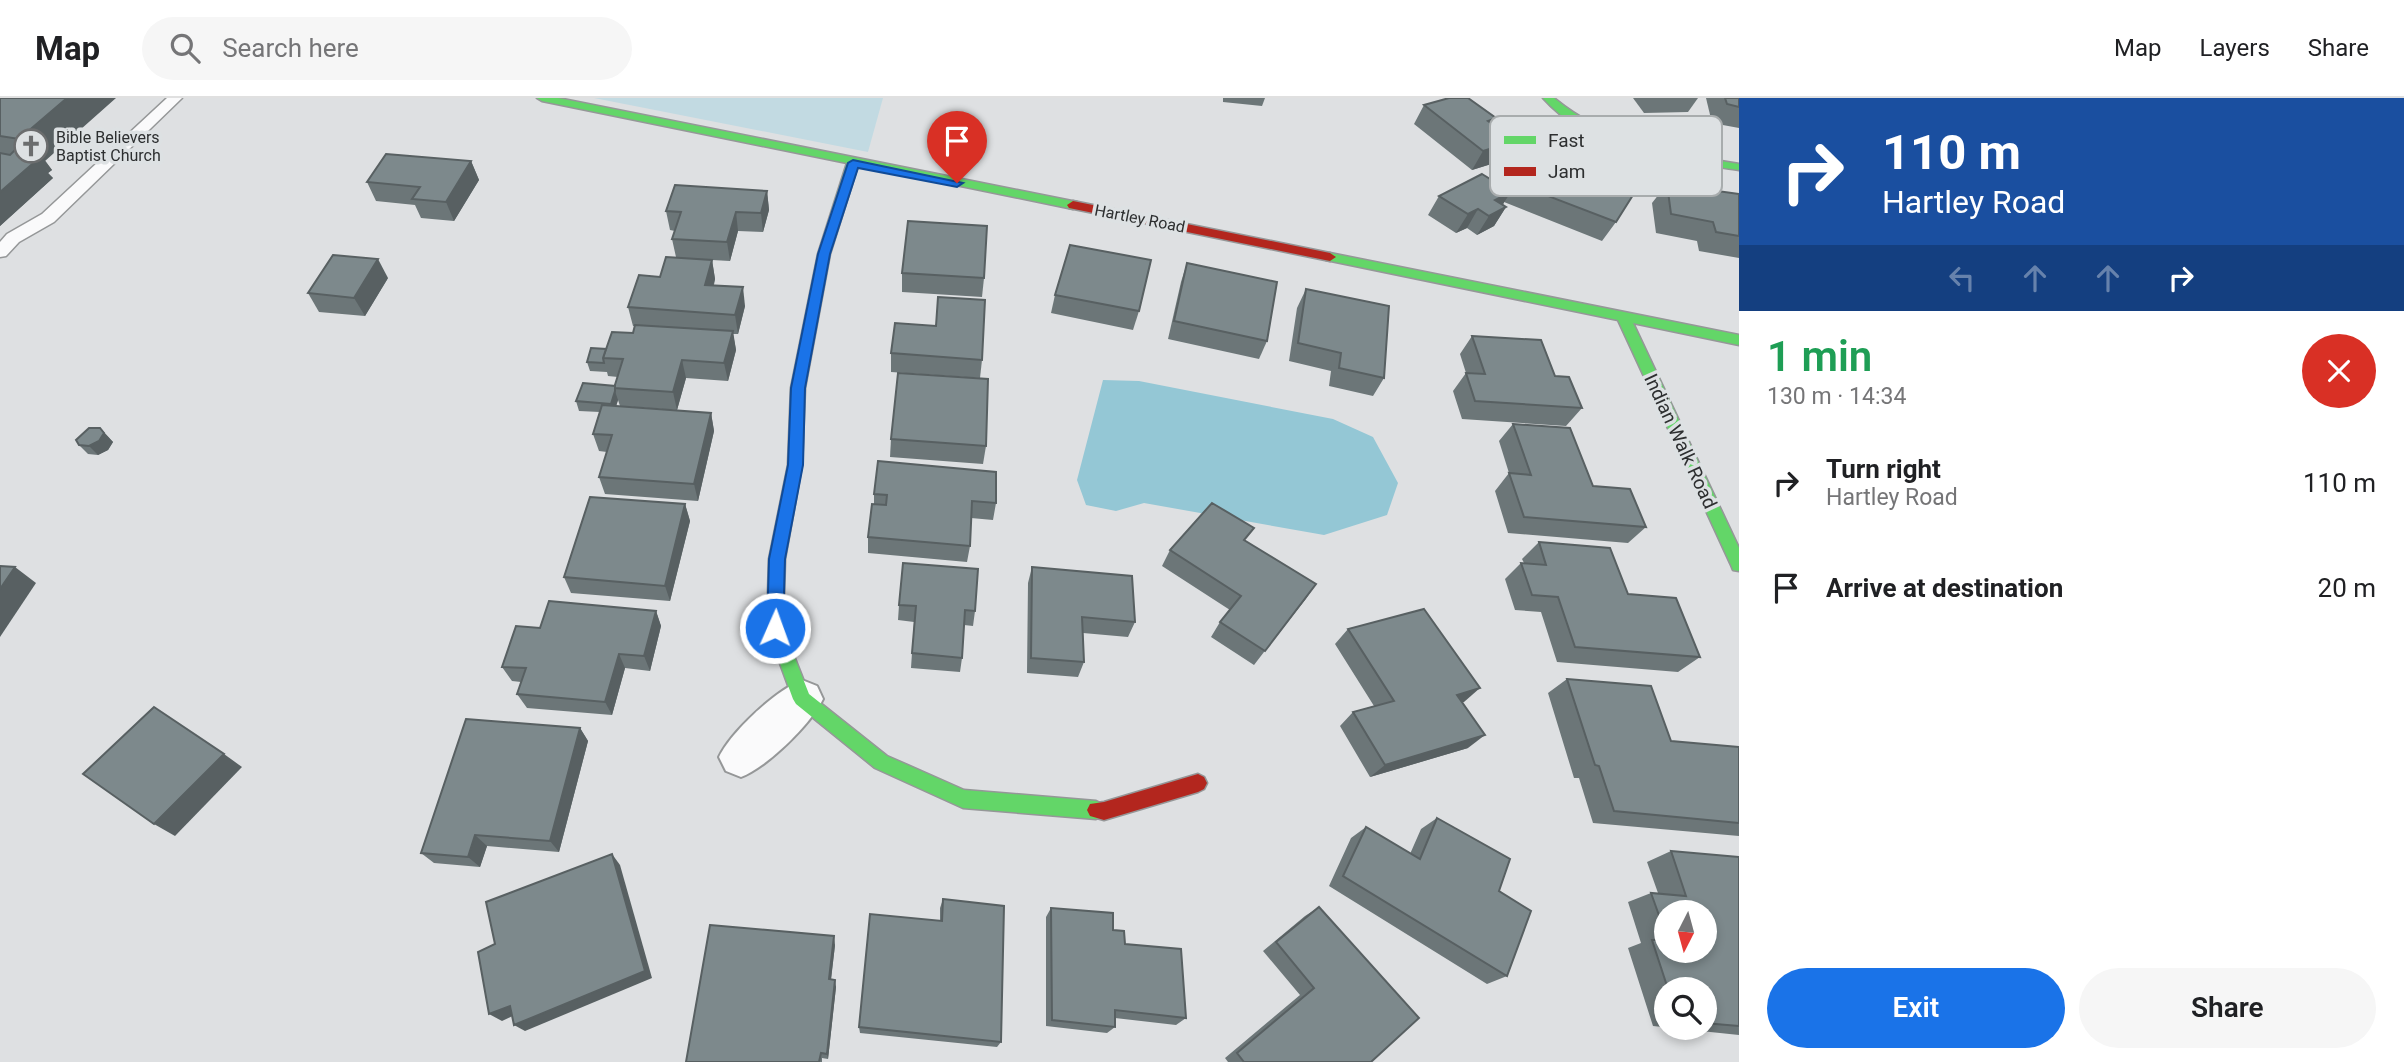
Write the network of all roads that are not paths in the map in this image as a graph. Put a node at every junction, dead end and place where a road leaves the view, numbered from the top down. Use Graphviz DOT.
graph roads {
  1 [pos="175,98"];
  2 [pos="541,98"];
  3 [pos="1548,98"];
  4 [pos="1570,116"];
  5 [pos="853,163"];
  6 [pos="0,252"];
  7 [pos="1622,316"];
  8 [pos="1739,340"];
  9 [pos="1739,565"];
  10 [pos="802,699"];
  11 [pos="741,757"];
  12 [pos="1198,783"];
  1 -- 6 [label="lane"];
  2 -- 5 [label="street, Hartley Road"];
  3 -- 4 [label="street"];
  5 -- 7 [label="street, Hartley Road"];
  5 -- 10 [label="street"];
  7 -- 8 [label="street, Hartley Road"];
  7 -- 9 [label="street, Indian Walk Road"];
  10 -- 11 [label="street"];
  10 -- 12 [label="street"];
}
